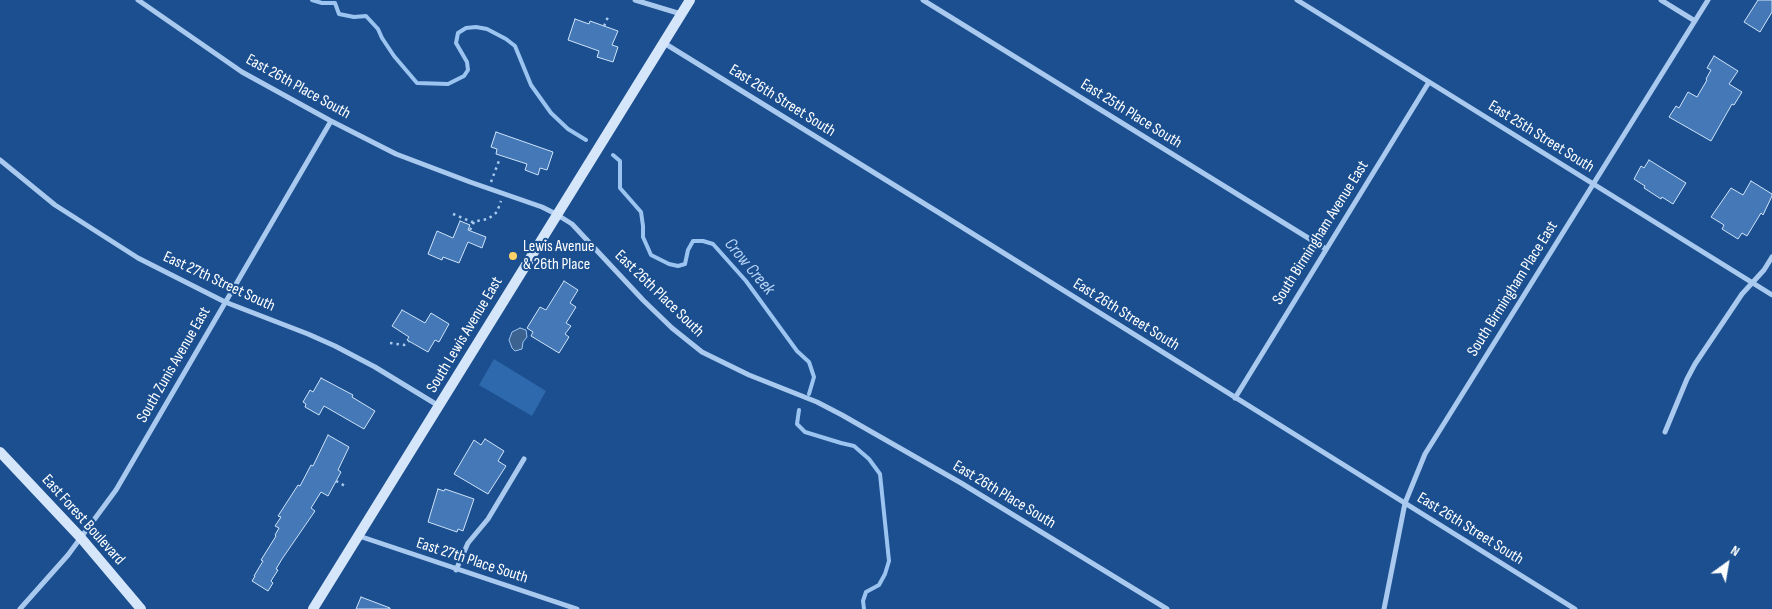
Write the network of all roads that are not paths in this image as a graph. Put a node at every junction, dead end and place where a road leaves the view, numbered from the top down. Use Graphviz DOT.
graph roads {
  1 [pos="138,0"];
  2 [pos="636,0"];
  3 [pos="690,0"];
  4 [pos="923,0"];
  5 [pos="1296,0"];
  6 [pos="1661,0"];
  7 [pos="1708,0"];
  8 [pos="681,14"];
  9 [pos="1694,21"];
  10 [pos="664,43"];
  11 [pos="1429,82"];
  12 [pos="331,121"];
  13 [pos="0,160"];
  14 [pos="1592,184"];
  15 [pos="556,214"];
  16 [pos="1326,249"];
  17 [pos="1772,256"];
  18 [pos="1752,283"];
  19 [pos="1772,296"];
  20 [pos="225,302"];
  21 [pos="1235,398"];
  22 [pos="439,406"];
  23 [pos="1665,432"];
  24 [pos="0,452"];
  25 [pos="524,459"];
  26 [pos="1405,504"];
  27 [pos="358,536"];
  28 [pos="80,538"];
  29 [pos="456,570"];
  30 [pos="20,609"];
  31 [pos="141,609"];
  32 [pos="313,609"];
  33 [pos="578,609"];
  34 [pos="1167,609"];
  35 [pos="1384,609"];
  36 [pos="1575,609"];
  1 -- 12 [label="street, East 26th Place South"];
  2 -- 8 [label="street"];
  3 -- 8 [label="main road, South Lewis Avenue East"];
  4 -- 16 [label="street, East 25th Place South"];
  5 -- 11 [label="street, East 25th Street South"];
  6 -- 9 [label="street"];
  7 -- 9 [label="street, South Birmingham Place East"];
  8 -- 10 [label="main road, South Lewis Avenue East"];
  9 -- 14 [label="street, South Birmingham Place East"];
  10 -- 15 [label="main road, South Lewis Avenue East"];
  10 -- 21 [label="street, East 26th Street South"];
  11 -- 14 [label="street, East 25th Street South"];
  11 -- 16 [label="street, South Birmingham Avenue East"];
  12 -- 15 [label="street, East 26th Place South"];
  12 -- 20 [label="street, South Zunis Avenue East"];
  13 -- 20 [label="street, East 27th Street South"];
  14 -- 18 [label="street, East 25th Street South"];
  14 -- 26 [label="street, South Birmingham Place East"];
  15 -- 22 [label="main road, South Lewis Avenue East"];
  15 -- 34 [label="street, East 26th Place South"];
  16 -- 21 [label="street, South Birmingham Avenue East"];
  17 -- 18 [label="street"];
  18 -- 19 [label="street, East 25th Street South"];
  18 -- 23 [label="street"];
  20 -- 22 [label="street, East 27th Street South"];
  20 -- 28 [label="street, South Zunis Avenue East"];
  21 -- 26 [label="street, East 26th Street South"];
  22 -- 27 [label="main road, South Lewis Avenue East"];
  24 -- 28 [label="main road, East Forest Boulevard"];
  25 -- 29 [label="street"];
  26 -- 35 [label="street, South Birmingham Place East"];
  26 -- 36 [label="street, East 26th Street South"];
  27 -- 29 [label="street, East 27th Place South"];
  27 -- 32 [label="main road, South Lewis Avenue East"];
  28 -- 30 [label="street, South Zunis Avenue East"];
  28 -- 31 [label="main road, East Forest Boulevard"];
  29 -- 33 [label="street, East 27th Place South"];
}
